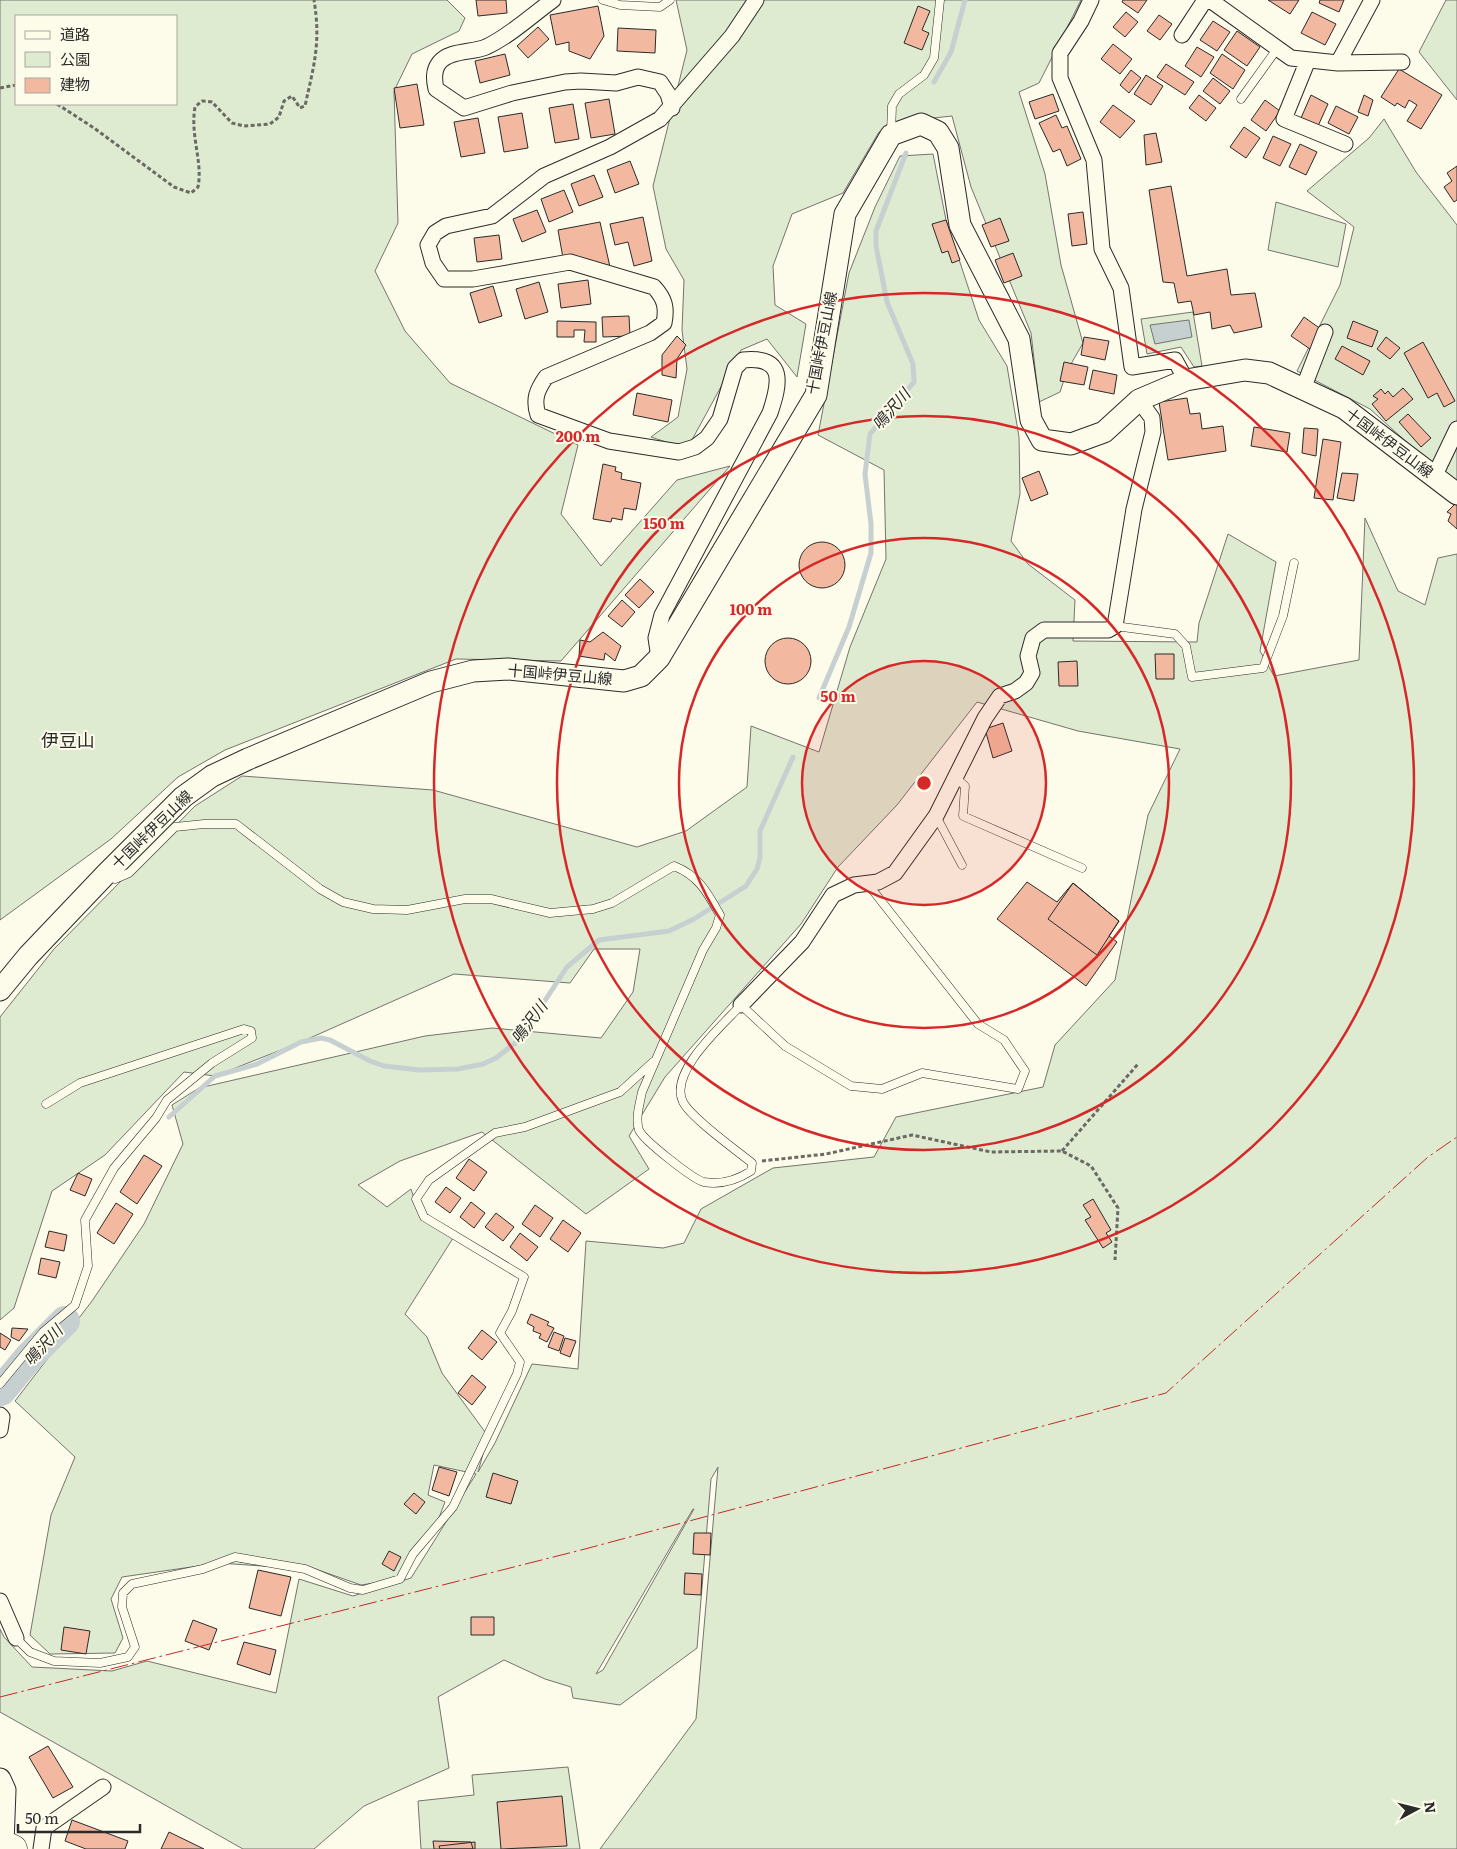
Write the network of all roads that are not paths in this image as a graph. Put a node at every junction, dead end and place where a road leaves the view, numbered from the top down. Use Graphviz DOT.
graph roads {
  1 [pos="553,0"];
  2 [pos="603,0"];
  3 [pos="670,0"];
  4 [pos="756,0"];
  5 [pos="940,0"];
  6 [pos="1091,0"];
  7 [pos="1205,0"];
  8 [pos="1210,0"];
  9 [pos="1372,0"];
  10 [pos="1182,35"];
  11 [pos="1277,49"];
  12 [pos="1308,60"];
  13 [pos="1402,62"];
  14 [pos="1338,63"];
  15 [pos="1241,99"];
  16 [pos="672,108"];
  17 [pos="891,135"];
  18 [pos="1345,144"];
  19 [pos="1325,332"];
  20 [pos="1186,380"];
  21 [pos="1303,388"];
  22 [pos="1139,400"];
  23 [pos="1457,429"];
  24 [pos="1434,477"];
  25 [pos="1457,494"];
  26 [pos="1294,563"];
  27 [pos="1115,626"];
  28 [pos="659,658"];
  29 [pos="955,777"];
  30 [pos="936,816"];
  31 [pos="962,864"];
  32 [pos="1082,868"];
  33 [pos="106,874"];
  34 [pos="867,883"];
  35 [pos="0,990"];
  36 [pos="741,1005"];
  37 [pos="654,1061"];
  38 [pos="46,1104"];
  39 [pos="0,1384"];
  40 [pos="0,1415"];
  41 [pos="0,1430"];
  42 [pos="0,1601"];
  43 [pos="16,1638"];
  44 [pos="0,1779"];
  45 [pos="103,1788"];
  46 [pos="5,1845"];
  47 [pos="41,1849"];
  1 -- 16 [label="street"];
  2 -- 3 [label="lane"];
  4 -- 16 [label="street"];
  5 -- 17 [label="lane"];
  6 -- 20 [label="street"];
  7 -- 10 [label="street"];
  8 -- 11 [label="street"];
  9 -- 14 [label="street"];
  11 -- 12 [label="street"];
  11 -- 15 [label="lane"];
  12 -- 14 [label="street"];
  12 -- 18 [label="street"];
  13 -- 14 [label="street"];
  16 -- 28 [label="street"];
  17 -- 22 [label="main road, 十国峠伊豆山線"];
  17 -- 28 [label="main road, 十国峠伊豆山線"];
  19 -- 21 [label="street"];
  20 -- 21 [label="main road, 十国峠伊豆山線"];
  20 -- 22 [label="main road, 十国峠伊豆山線"];
  21 -- 24 [label="main road, 十国峠伊豆山線"];
  22 -- 27 [label="street"];
  23 -- 24 [label="street"];
  24 -- 25 [label="main road, 十国峠伊豆山線"];
  26 -- 27 [label="lane"];
  27 -- 29 [label="street"];
  28 -- 33 [label="main road, 十国峠伊豆山線"];
  29 -- 30 [label="street"];
  29 -- 32 [label="lane"];
  30 -- 31 [label="lane"];
  30 -- 34 [label="street"];
  33 -- 35 [label="main road, 十国峠伊豆山線"];
  33 -- 37 [label="lane"];
  34 -- 36 [label="street"];
  34 -- 36 [label="lane"];
  36 -- 37 [label="lane"];
  37 -- 43 [label="lane"];
  38 -- 39 [label="lane"];
  40 -- 41 [label="street"];
  42 -- 43 [label="street"];
  44 -- 46 [label="main road"];
  45 -- 47 [label="street"];
}
